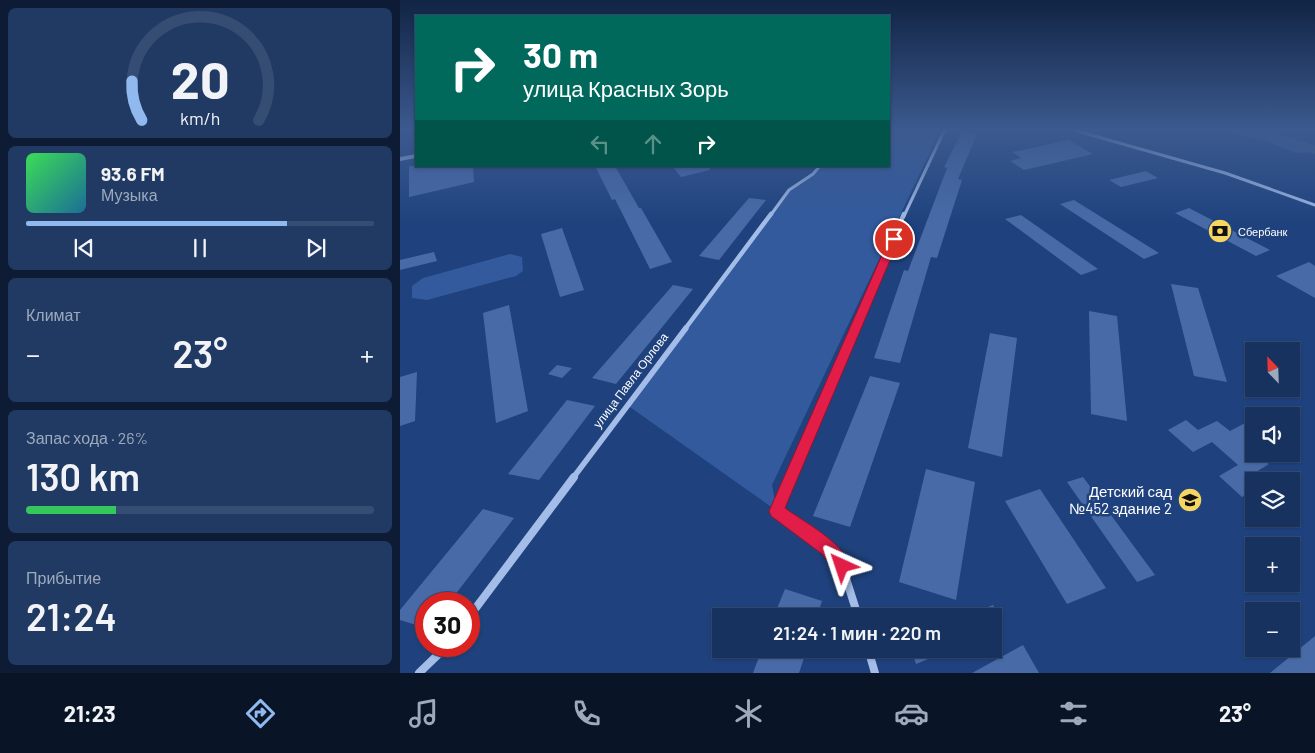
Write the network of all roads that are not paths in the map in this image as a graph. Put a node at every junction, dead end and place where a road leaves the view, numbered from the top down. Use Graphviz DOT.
graph roads {
  1 [pos="930,160"];
  2 [pos="1182,160"];
  3 [pos="819,167"];
  4 [pos="1315,205"];
  5 [pos="480,602"];
  6 [pos="855,608"];
  7 [pos="436,657"];
  8 [pos="870,658"];
  9 [pos="419,673"];
  10 [pos="874,673"];
  1 -- 6 [label="street"];
  2 -- 4 [label="street"];
  3 -- 5 [label="street, улица Павла Орлова"];
  7 -- 9 [label="street"];
  8 -- 10 [label="street"];
}
